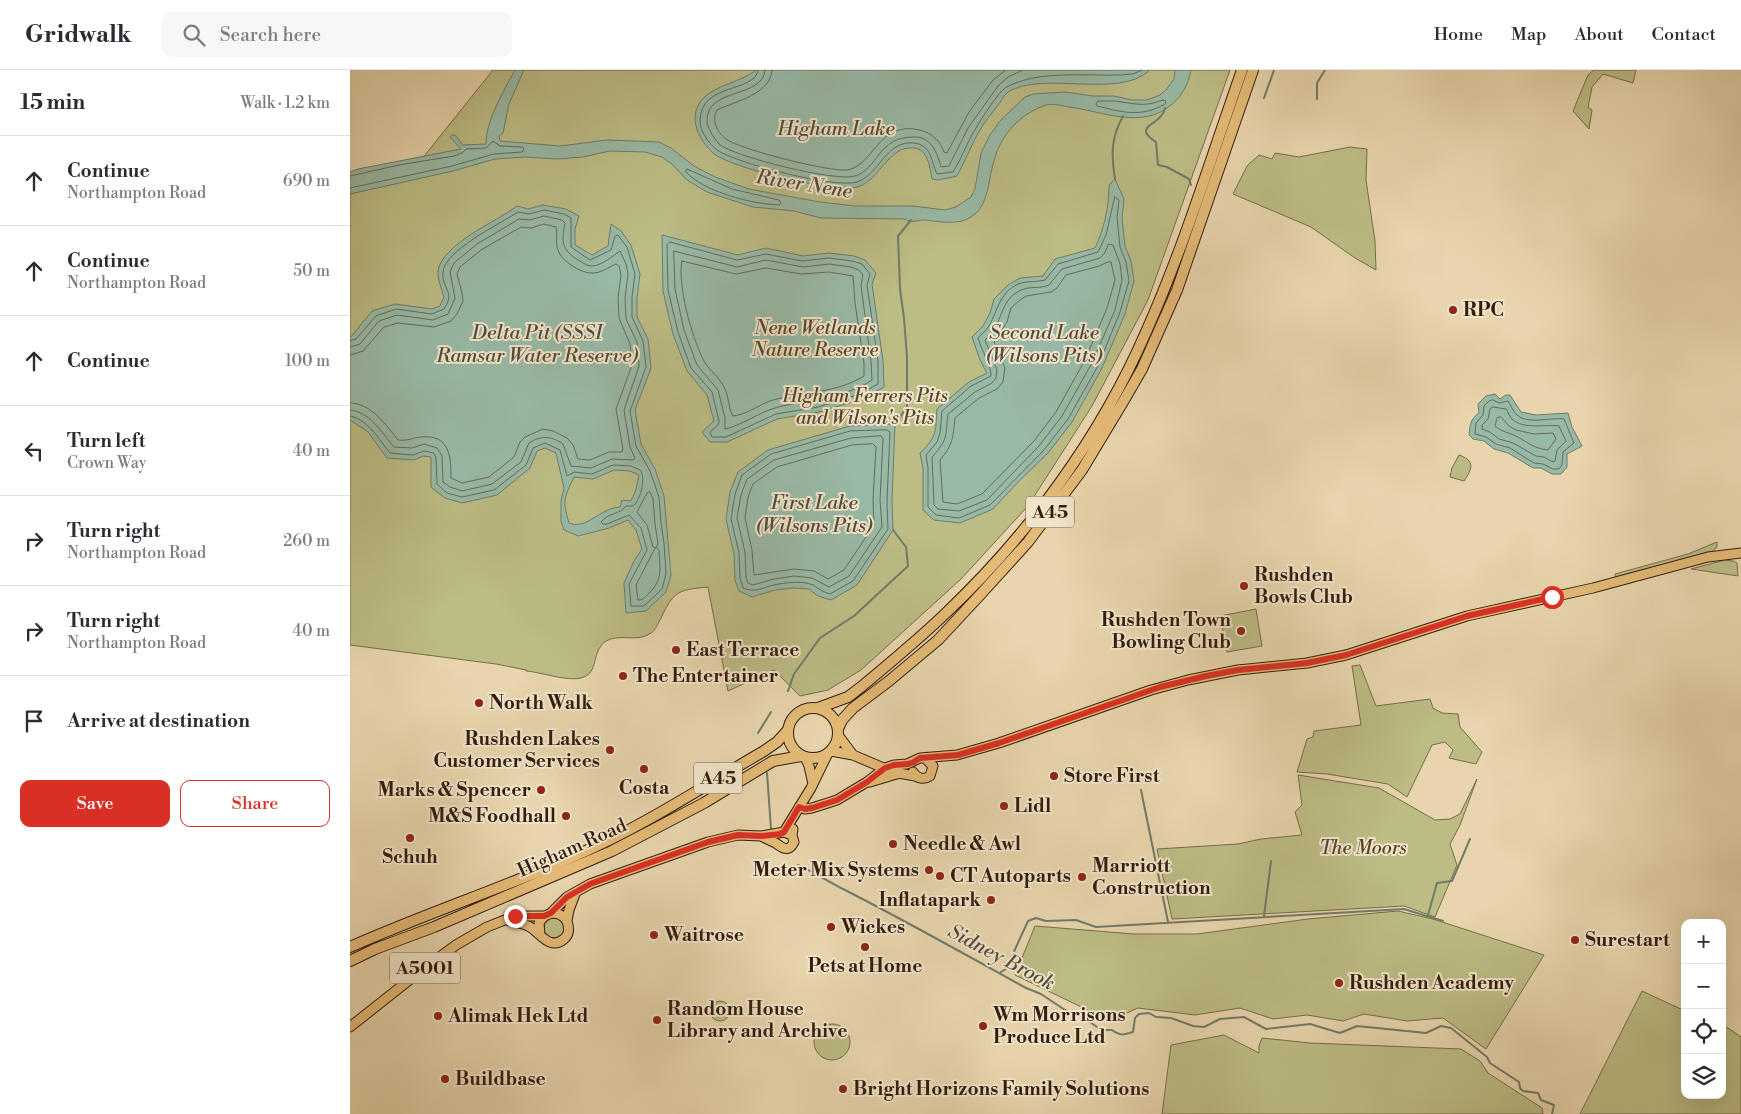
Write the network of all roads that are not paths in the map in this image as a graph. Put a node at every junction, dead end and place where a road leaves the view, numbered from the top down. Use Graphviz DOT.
graph roads {
  1 [pos="1242,70"];
  2 [pos="1253,70"];
  3 [pos="1741,553"];
  4 [pos="818,708"];
  5 [pos="787,731"];
  6 [pos="838,732"];
  7 [pos="830,752"];
  8 [pos="853,755"];
  9 [pos="803,756"];
  10 [pos="949,756"];
  11 [pos="926,758"];
  12 [pos="914,762"];
  13 [pos="885,768"];
  14 [pos="933,768"];
  15 [pos="900,773"];
  16 [pos="915,776"];
  17 [pos="867,782"];
  18 [pos="813,784"];
  19 [pos="799,807"];
  20 [pos="785,833"];
  21 [pos="761,836"];
  22 [pos="777,844"];
  23 [pos="574,894"];
  24 [pos="548,915"];
  25 [pos="506,920"];
  26 [pos="568,921"];
  27 [pos="540,935"];
  28 [pos="350,947"];
  29 [pos="350,961"];
  30 [pos="350,1027"];
  1 -- 4 [label="highway, A45"];
  2 -- 6 [label="highway, A45"];
  3 -- 10 [label="main road"];
  4 -- 5 [label="highway"];
  4 -- 6 [label="highway"];
  5 -- 9 [label="highway"];
  5 -- 28 [label="highway, A45"];
  6 -- 7 [label="highway"];
  6 -- 8 [label="main road"];
  7 -- 8 [label="main road"];
  7 -- 9 [label="highway"];
  7 -- 18 [label="main road"];
  8 -- 13 [label="main road"];
  9 -- 18 [label="main road"];
  9 -- 29 [label="highway, Higham Road / A45"];
  10 -- 11 [label="main road"];
  10 -- 14 [label="main road"];
  11 -- 12 [label="main road"];
  11 -- 14 [label="main road"];
  12 -- 13 [label="main road"];
  12 -- 16 [label="main road"];
  13 -- 15 [label="main road"];
  13 -- 17 [label="main road"];
  14 -- 16 [label="main road"];
  15 -- 16 [label="main road"];
  15 -- 17 [label="main road"];
  17 -- 19 [label="main road"];
  18 -- 19 [label="main road"];
  19 -- 20 [label="main road"];
  20 -- 21 [label="main road"];
  20 -- 22 [label="main road"];
  20 -- 22 [label="main road"];
  21 -- 22 [label="main road"];
  21 -- 23 [label="main road"];
  23 -- 24 [label="main road"];
  23 -- 26 [label="main road"];
  24 -- 25 [label="main road, A5001"];
  24 -- 26 [label="main road, A5001"];
  24 -- 27 [label="main road"];
  25 -- 27 [label="main road"];
  25 -- 30 [label="main road, A5001"];
  26 -- 27 [label="main road"];
}
